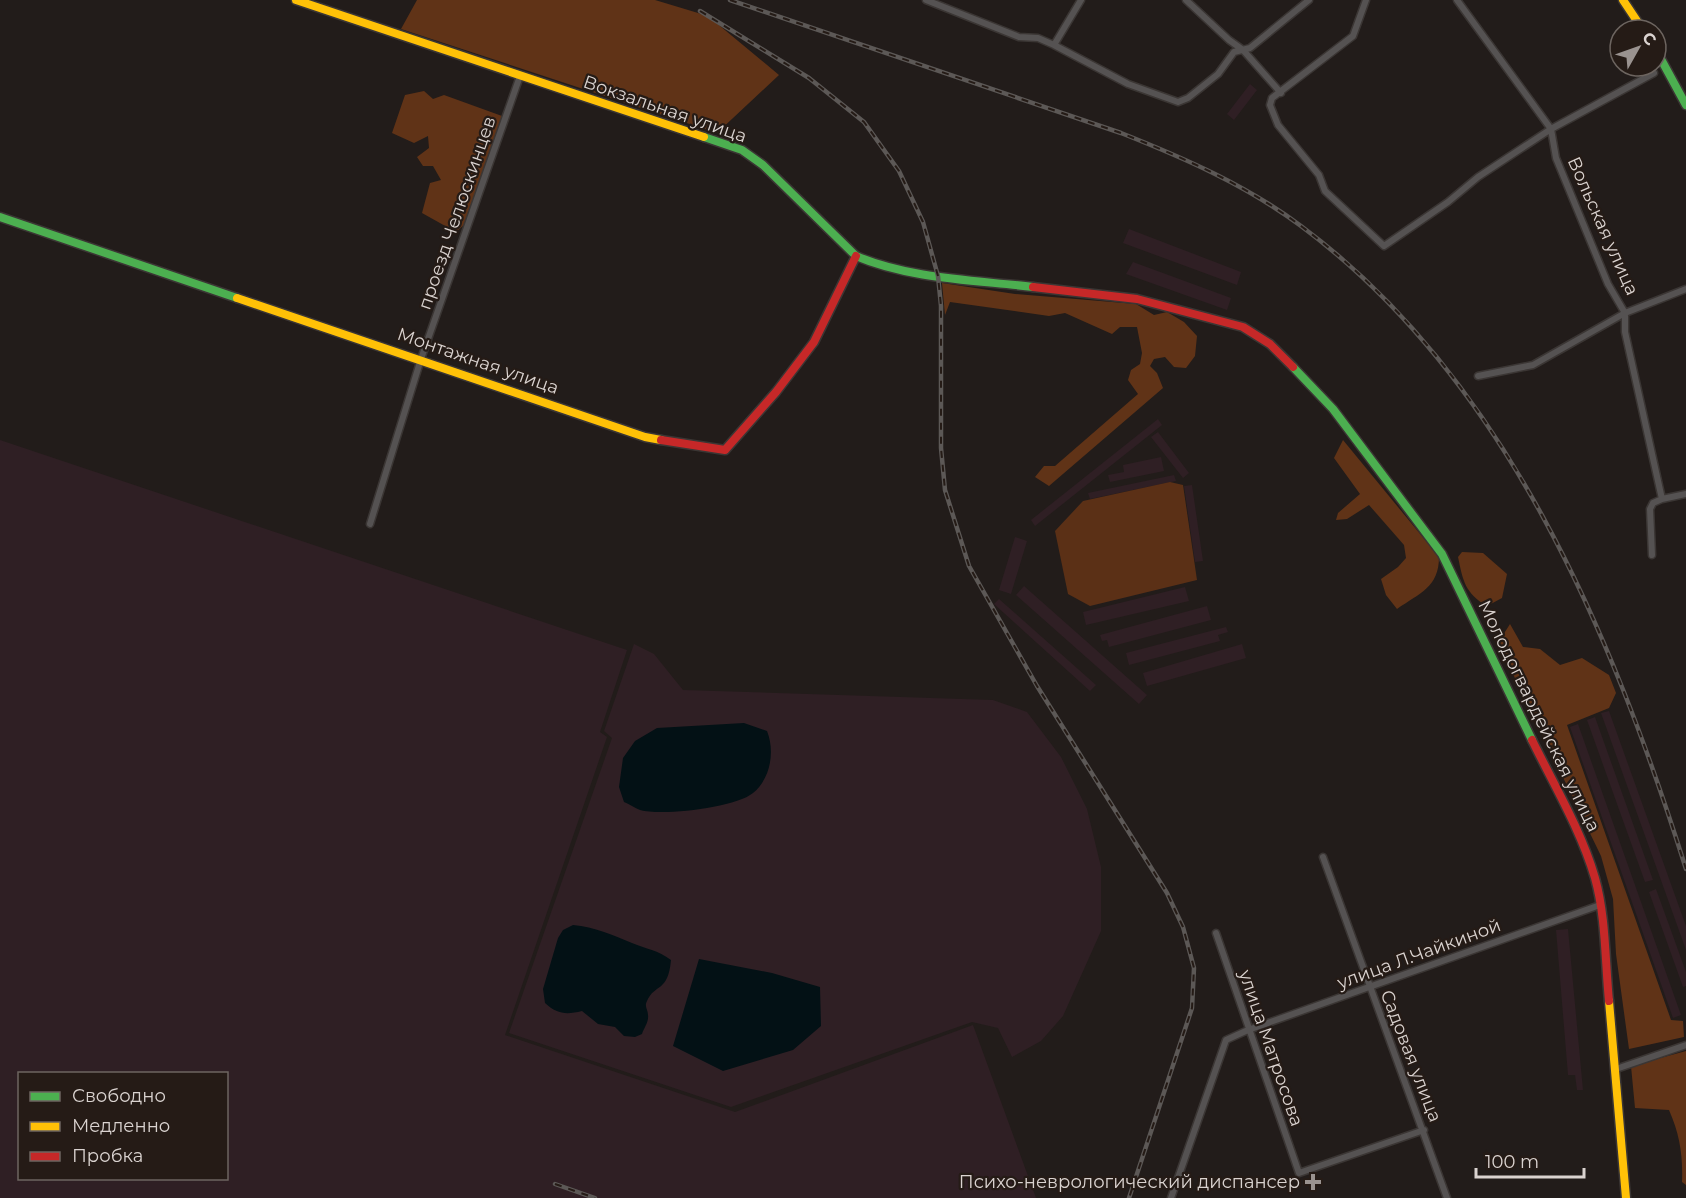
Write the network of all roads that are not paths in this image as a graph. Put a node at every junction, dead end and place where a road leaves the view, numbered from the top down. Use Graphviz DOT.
graph roads {
  1 [pos="296,0"];
  2 [pos="926,0"];
  3 [pos="1081,0"];
  4 [pos="1186,0"];
  5 [pos="1309,0"];
  6 [pos="1366,0"];
  7 [pos="1458,0"];
  8 [pos="1623,0"];
  9 [pos="1635,18"];
  10 [pos="1054,45"];
  11 [pos="1243,50"];
  12 [pos="1668,72"];
  13 [pos="520,76"];
  14 [pos="1645,78"];
  15 [pos="1281,93"];
  16 [pos="1686,105"];
  17 [pos="1551,129"];
  18 [pos="0,217"];
  19 [pos="856,256"];
  20 [pos="1686,288"];
  21 [pos="1625,313"];
  22 [pos="1243,327"];
  23 [pos="421,359"];
  24 [pos="1478,376"];
  25 [pos="1686,494"];
  26 [pos="1662,499"];
  27 [pos="370,524"];
  28 [pos="1652,555"];
  29 [pos="1323,857"];
  30 [pos="1600,905"];
  31 [pos="1216,933"];
  32 [pos="1369,989"];
  33 [pos="1248,1030"];
  34 [pos="1686,1045"];
  35 [pos="1616,1069"];
  36 [pos="1424,1130"];
  37 [pos="1171,1198"];
  38 [pos="1448,1198"];
  39 [pos="1626,1198"];
  1 -- 13 [label="street, Вокзальная улица"];
  2 -- 10 [label="street"];
  3 -- 10 [label="street"];
  4 -- 11 [label="street"];
  5 -- 11 [label="street"];
  6 -- 15 [label="street"];
  7 -- 17 [label="street, Вольская улица"];
  8 -- 9 [label="street"];
  10 -- 11 [label="street"];
  11 -- 15 [label="street"];
  12 -- 16 [label="street"];
  13 -- 19 [label="street, Вокзальная улица"];
  13 -- 23 [label="street, проезд Челюскинцев"];
  14 -- 17 [label="street"];
  15 -- 17 [label="street"];
  17 -- 21 [label="street, Вольская улица"];
  18 -- 23 [label="street, Монтажная улица"];
  19 -- 22 [label="street, Вокзальная улица"];
  19 -- 23 [label="street, Монтажная улица"];
  20 -- 21 [label="street"];
  21 -- 24 [label="street"];
  21 -- 26 [label="street, Вольская улица"];
  22 -- 30 [label="street, Молодогвардейская улица"];
  23 -- 27 [label="street, проезд Челюскинцев"];
  25 -- 26 [label="street"];
  26 -- 28 [label="street"];
  29 -- 32 [label="street, Садовая улица"];
  30 -- 32 [label="street, улица Л.Чайкиной"];
  30 -- 35 [label="street, Молодогвардейская улица"];
  31 -- 33 [label="street, улица Матросова"];
  32 -- 33 [label="street, улица Л.Чайкиной"];
  32 -- 36 [label="street, Садовая улица"];
  33 -- 36 [label="street, улица Матросова"];
  33 -- 37 [label="street, улица Л.Чайкиной"];
  34 -- 35 [label="street"];
  35 -- 39 [label="street, Молодогвардейская улица"];
  36 -- 38 [label="street, Садовая улица"];
}
